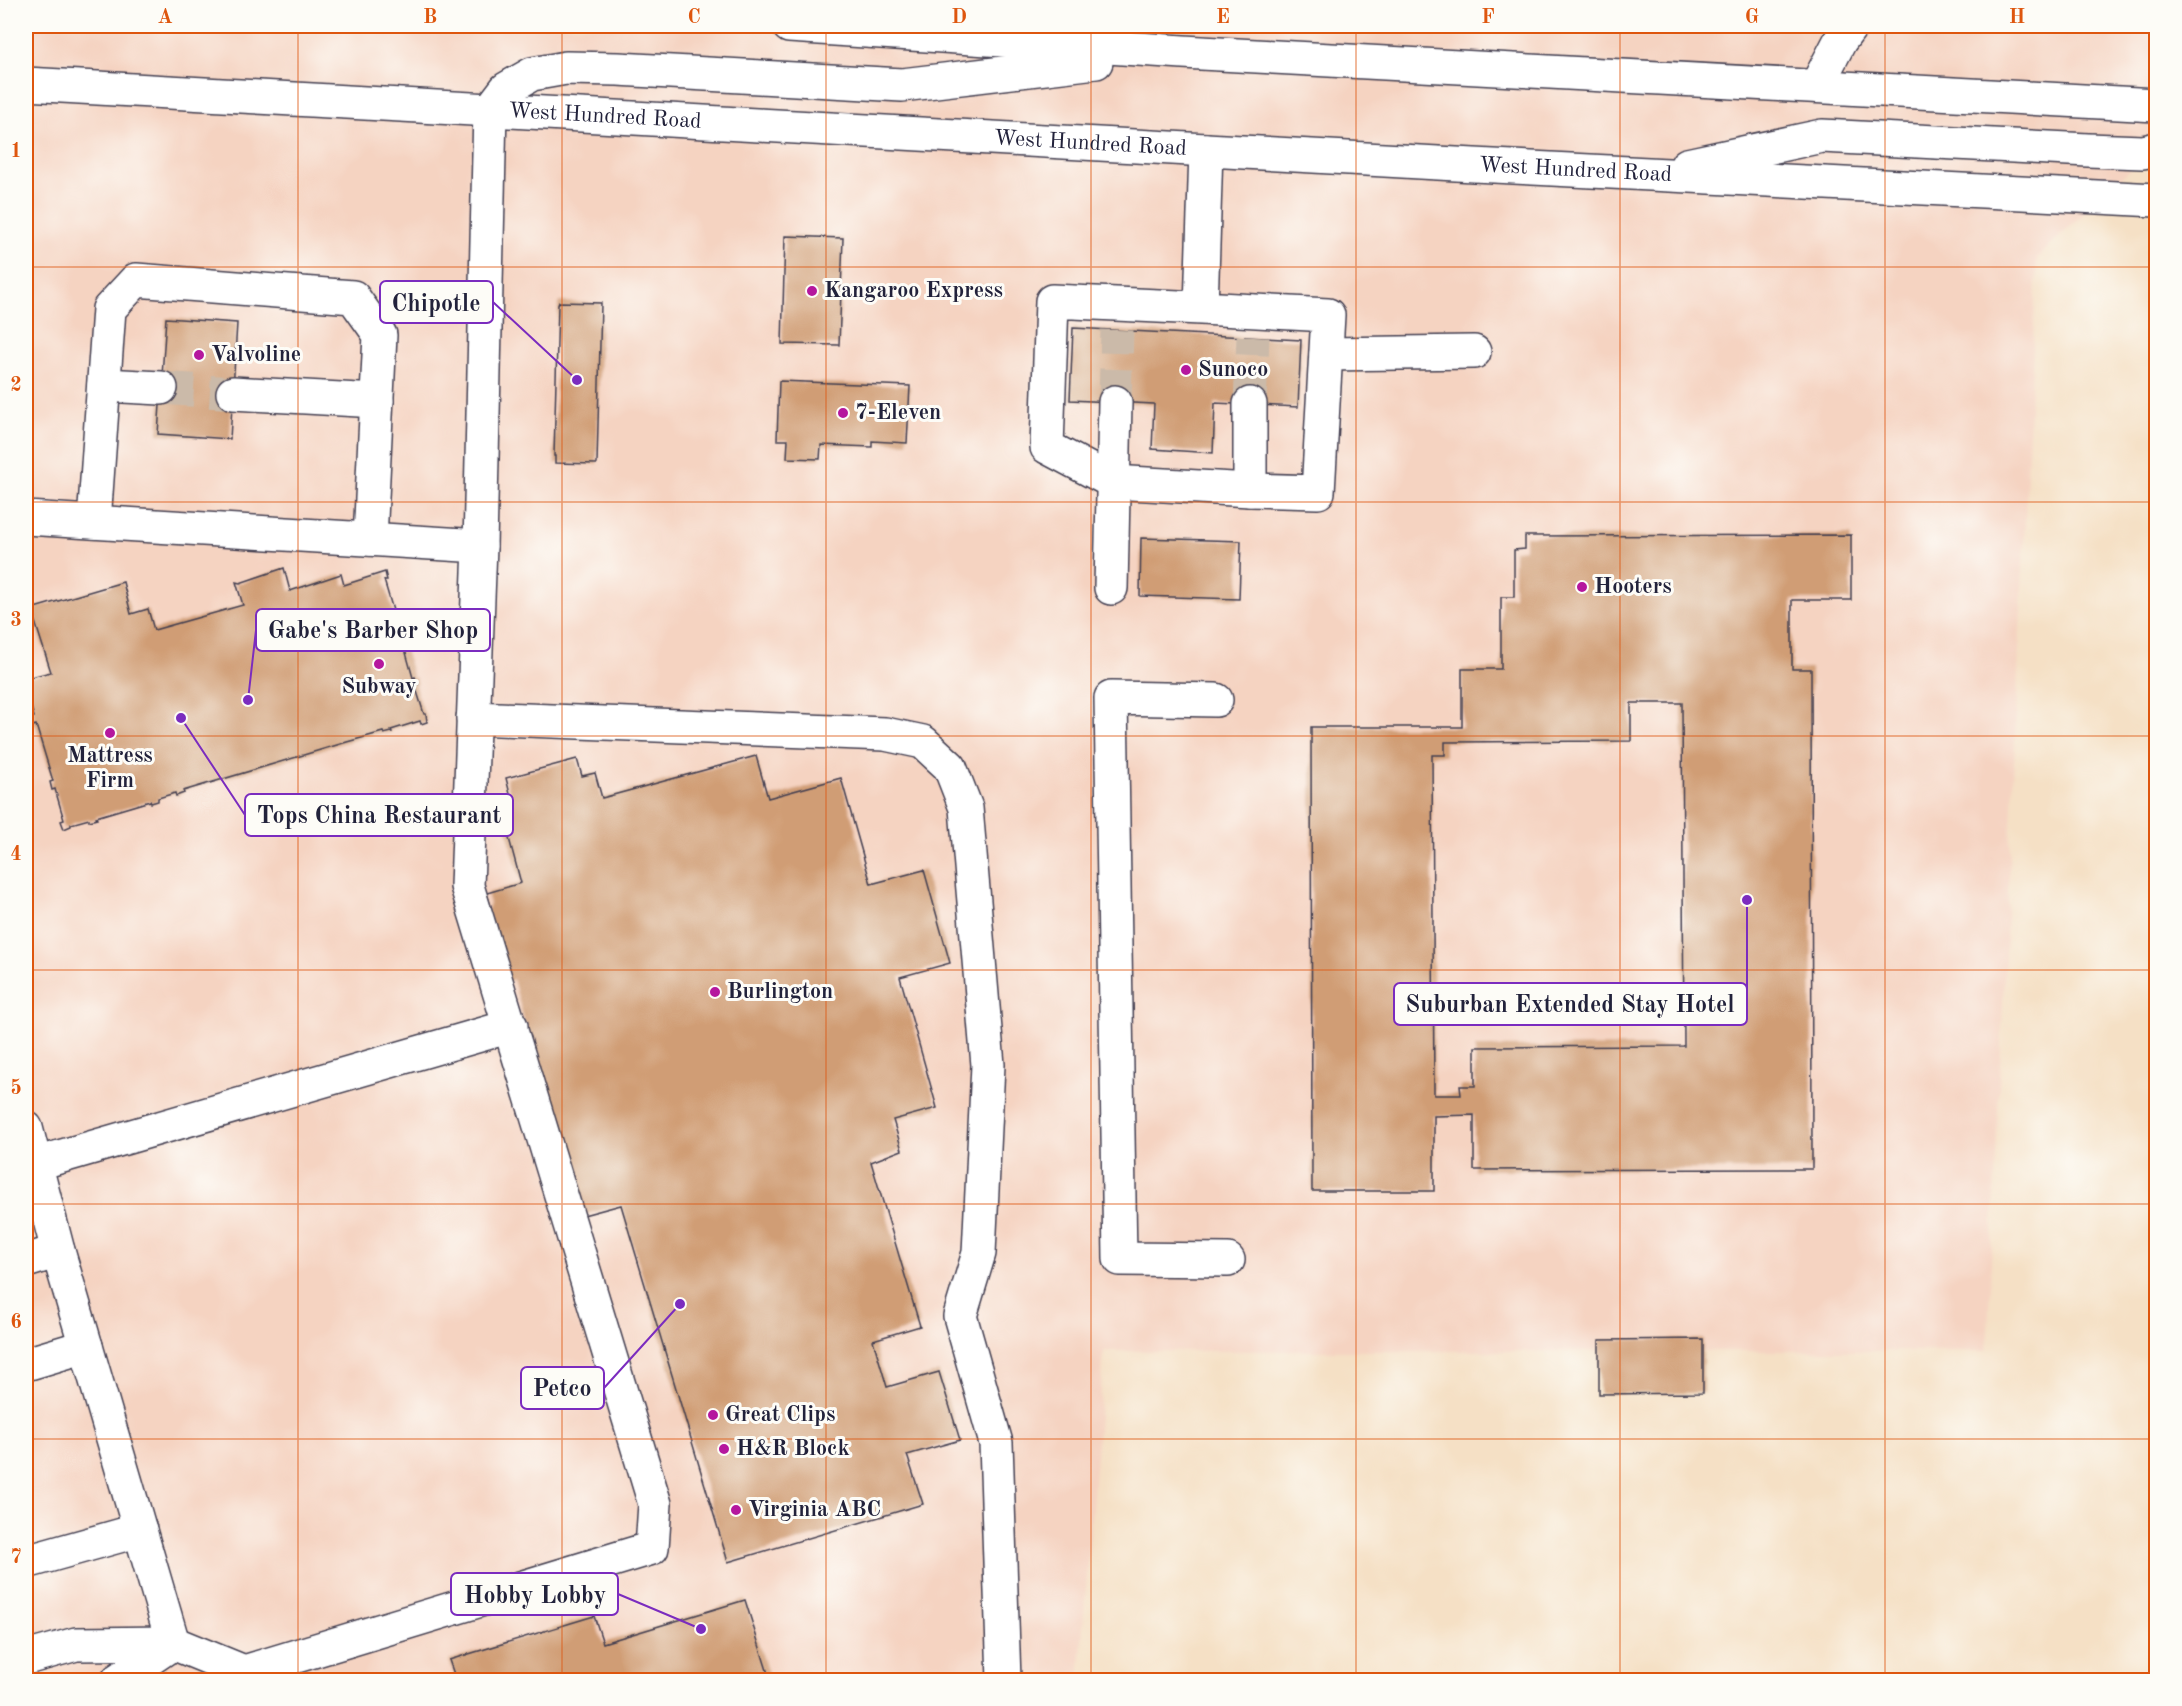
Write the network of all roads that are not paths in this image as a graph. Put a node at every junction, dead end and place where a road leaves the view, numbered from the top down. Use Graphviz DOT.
graph roads {
  1 [pos="789,26"];
  2 [pos="1851,26"];
  3 [pos="1183,52"];
  4 [pos="26,84"];
  5 [pos="1817,85"];
  6 [pos="2157,105"];
  7 [pos="490,110"];
  8 [pos="2157,149"];
  9 [pos="1206,150"];
  10 [pos="1645,174"];
  11 [pos="2157,200"];
  12 [pos="1201,308"];
  13 [pos="1474,352"];
  14 [pos="1326,354"];
  15 [pos="104,385"];
  16 [pos="161,388"];
  17 [pos="232,393"];
  18 [pos="377,401"];
  19 [pos="1115,402"];
  20 [pos="1250,404"];
  21 [pos="1113,482"];
  22 [pos="1250,490"];
  23 [pos="26,518"];
  24 [pos="94,522"];
  25 [pos="370,539"];
  26 [pos="480,546"];
  27 [pos="1111,588"];
  28 [pos="1216,700"];
  29 [pos="473,718"];
  30 [pos="511,1026"];
  31 [pos="26,1128"];
  32 [pos="35,1164"];
  33 [pos="58,1251"];
  34 [pos="1228,1260"];
  35 [pos="26,1261"];
  36 [pos="86,1346"];
  37 [pos="26,1364"];
  38 [pos="140,1530"];
  39 [pos="26,1562"];
  40 [pos="173,1643"];
  41 [pos="26,1658"];
  42 [pos="118,1680"];
  43 [pos="1004,1680"];
  1 -- 3 [label="main road"];
  2 -- 5 [label="main road"];
  3 -- 5 [label="main road"];
  3 -- 7 [label="main road"];
  4 -- 7 [label="main road, West Hundred Road"];
  5 -- 6 [label="main road"];
  7 -- 9 [label="main road, West Hundred Road"];
  7 -- 26 [label="main road"];
  8 -- 10 [label="main road"];
  9 -- 10 [label="main road, West Hundred Road"];
  9 -- 12 [label="main road"];
  10 -- 11 [label="main road, West Hundred Road"];
  12 -- 14 [label="main road"];
  12 -- 21 [label="main road"];
  13 -- 14 [label="main road"];
  14 -- 22 [label="main road"];
  15 -- 16 [label="main road"];
  15 -- 18 [label="main road"];
  15 -- 24 [label="main road"];
  17 -- 18 [label="main road"];
  18 -- 25 [label="main road"];
  19 -- 21 [label="main road"];
  20 -- 22 [label="main road"];
  21 -- 22 [label="main road"];
  21 -- 27 [label="main road"];
  23 -- 24 [label="main road"];
  24 -- 25 [label="main road"];
  25 -- 26 [label="main road"];
  26 -- 29 [label="main road"];
  28 -- 34 [label="main road"];
  29 -- 30 [label="main road"];
  29 -- 43 [label="main road"];
  30 -- 32 [label="main road"];
  30 -- 40 [label="main road"];
  31 -- 32 [label="main road"];
  32 -- 33 [label="main road"];
  33 -- 35 [label="main road"];
  33 -- 36 [label="main road"];
  36 -- 37 [label="main road"];
  36 -- 38 [label="main road"];
  38 -- 39 [label="main road"];
  38 -- 40 [label="main road"];
  40 -- 41 [label="main road"];
  40 -- 42 [label="main road"];
}
